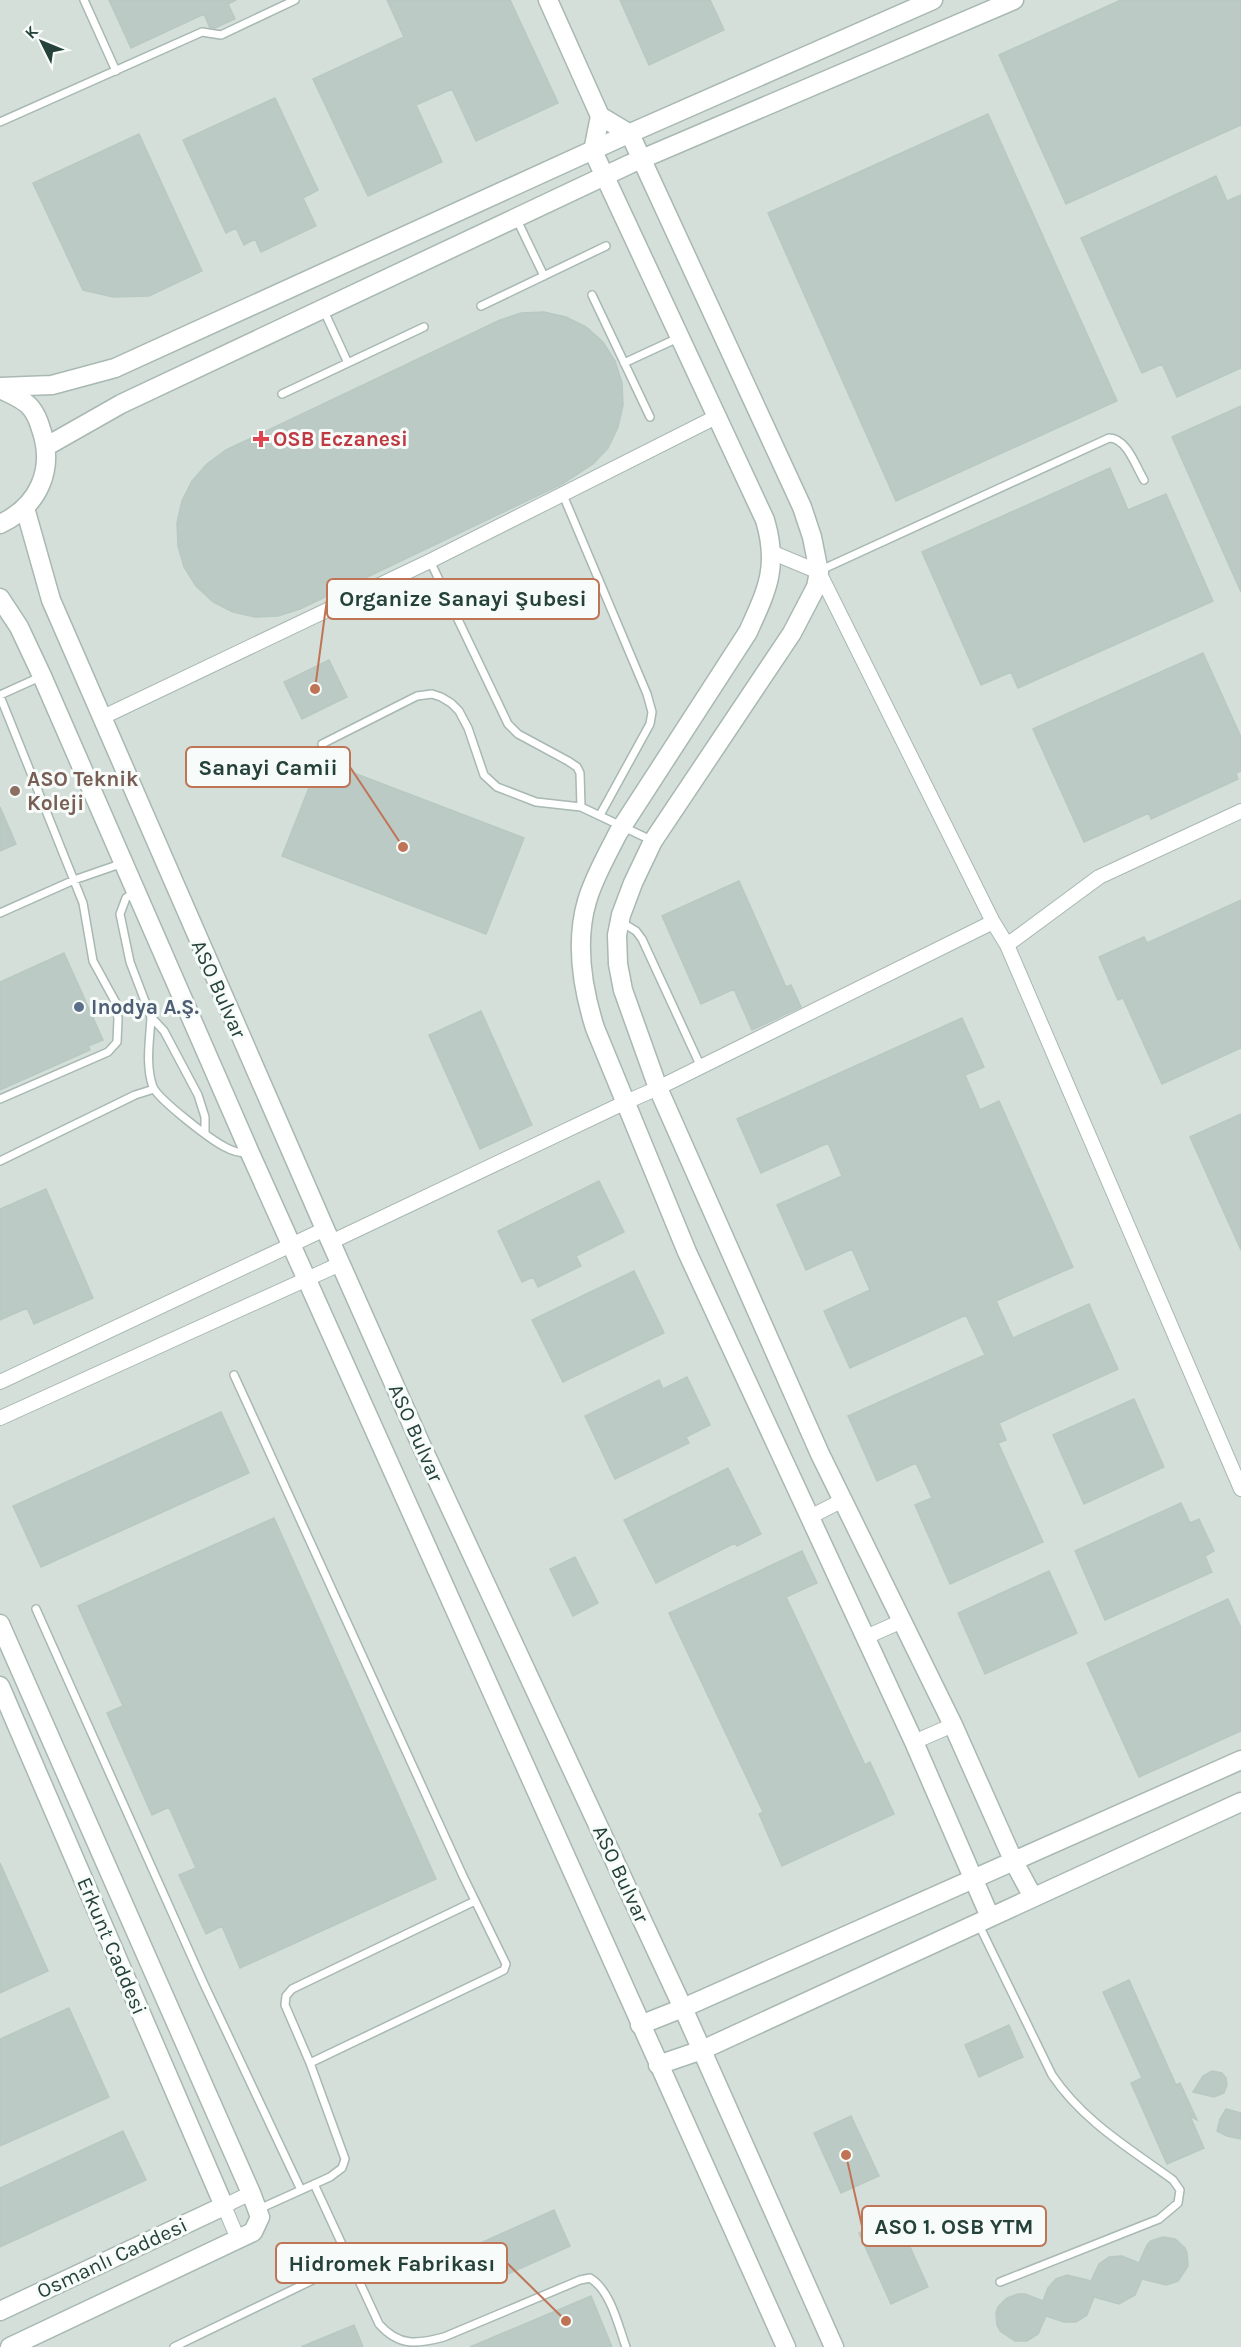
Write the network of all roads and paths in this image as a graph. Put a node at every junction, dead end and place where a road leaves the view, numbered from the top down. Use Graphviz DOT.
graph roads {
  1 [pos="84,0"];
  2 [pos="295,0"];
  3 [pos="548,0"];
  4 [pos="933,0"];
  5 [pos="1014,0"];
  6 [pos="116,71"];
  7 [pos="600,116"];
  8 [pos="0,122"];
  9 [pos="630,134"];
  10 [pos="593,151"];
  11 [pos="641,160"];
  12 [pos="604,176"];
  13 [pos="516,217"];
  14 [pos="606,246"];
  15 [pos="544,276"];
  16 [pos="592,295"];
  17 [pos="481,306"];
  18 [pos="322,308"];
  19 [pos="424,327"];
  20 [pos="681,337"];
  21 [pos="348,363"];
  22 [pos="624,363"];
  23 [pos="0,388"];
  24 [pos="282,394"];
  25 [pos="718,416"];
  26 [pos="650,417"];
  27 [pos="47,446"];
  28 [pos="1144,480"];
  29 [pos="563,495"];
  30 [pos="25,508"];
  31 [pos="0,524"];
  32 [pos="771,552"];
  33 [pos="430,561"];
  34 [pos="819,572"];
  35 [pos="0,598"];
  36 [pos="42,676"];
  37 [pos="0,695"];
  38 [pos="100,718"];
  39 [pos="322,744"];
  40 [pos="581,807"];
  41 [pos="1241,811"];
  42 [pos="600,815"];
  43 [pos="623,825"];
  44 [pos="653,841"];
  45 [pos="123,863"];
  46 [pos="75,880"];
  47 [pos="135,892"];
  48 [pos="0,913"];
  49 [pos="620,922"];
  50 [pos="993,922"];
  51 [pos="1007,945"];
  52 [pos="151,1017"];
  53 [pos="701,1067"];
  54 [pos="658,1088"];
  55 [pos="154,1089"];
  56 [pos="0,1099"];
  57 [pos="626,1102"];
  58 [pos="205,1132"];
  59 [pos="250,1153"];
  60 [pos="0,1161"];
  61 [pos="328,1236"];
  62 [pos="292,1244"];
  63 [pos="340,1264"];
  64 [pos="306,1277"];
  65 [pos="234,1375"];
  66 [pos="0,1382"];
  67 [pos="0,1418"];
  68 [pos="1241,1489"];
  69 [pos="843,1500"];
  70 [pos="810,1517"];
  71 [pos="36,1609"];
  72 [pos="902,1621"];
  73 [pos="0,1624"];
  74 [pos="866,1638"];
  75 [pos="0,1686"];
  76 [pos="953,1725"];
  77 [pos="914,1742"];
  78 [pos="1241,1760"];
  79 [pos="1241,1802"];
  80 [pos="1014,1862"];
  81 [pos="974,1879"];
  82 [pos="1033,1897"];
  83 [pos="475,1901"];
  84 [pos="984,1920"];
  85 [pos="683,2008"];
  86 [pos="640,2025"];
  87 [pos="702,2050"];
  88 [pos="310,2063"];
  89 [pos="658,2066"];
  90 [pos="314,2184"];
  91 [pos="301,2190"];
  92 [pos="251,2193"];
  93 [pos="224,2206"];
  94 [pos="258,2210"];
  95 [pos="238,2239"];
  96 [pos="350,2262"];
  97 [pos="1000,2282"];
  98 [pos="0,2311"];
  99 [pos="10,2347"];
  100 [pos="174,2347"];
  101 [pos="626,2347"];
  102 [pos="786,2347"];
  103 [pos="834,2347"];
  1 -- 6 [label="lane"];
  2 -- 6 [label="lane"];
  3 -- 7 [label="street"];
  4 -- 9 [label="street"];
  5 -- 11 [label="street"];
  6 -- 8 [label="lane"];
  7 -- 9 [label="street"];
  7 -- 10 [label="street"];
  9 -- 10 [label="street"];
  9 -- 11 [label="street"];
  10 -- 12 [label="street"];
  10 -- 23 [label="street"];
  11 -- 12 [label="street"];
  11 -- 34 [label="street"];
  12 -- 13 [label="street"];
  12 -- 20 [label="street"];
  13 -- 15 [label="lane"];
  13 -- 18 [label="street"];
  14 -- 15 [label="lane"];
  15 -- 17 [label="lane"];
  16 -- 22 [label="lane"];
  18 -- 21 [label="lane"];
  18 -- 27 [label="street"];
  19 -- 21 [label="lane"];
  20 -- 22 [label="lane"];
  20 -- 25 [label="street"];
  21 -- 24 [label="lane"];
  22 -- 26 [label="lane"];
  23 -- 27 [label="street"];
  25 -- 29 [label="street"];
  25 -- 32 [label="street"];
  27 -- 30 [label="street"];
  28 -- 34 [label="lane"];
  29 -- 33 [label="street"];
  29 -- 42 [label="lane"];
  30 -- 31 [label="street"];
  30 -- 38 [label="street, ASO Bulvar"];
  32 -- 34 [label="street"];
  32 -- 43 [label="street"];
  33 -- 38 [label="street"];
  33 -- 40 [label="lane"];
  34 -- 44 [label="street"];
  34 -- 50 [label="street"];
  35 -- 36 [label="street, ASO Bulvar"];
  36 -- 37 [label="lane"];
  36 -- 45 [label="street, ASO Bulvar"];
  37 -- 46 [label="lane"];
  38 -- 61 [label="street, ASO Bulvar"];
  39 -- 40 [label="lane"];
  40 -- 42 [label="lane"];
  41 -- 51 [label="street"];
  42 -- 43 [label="lane"];
  43 -- 44 [label="lane"];
  43 -- 57 [label="street"];
  44 -- 49 [label="street"];
  45 -- 46 [label="lane"];
  45 -- 47 [label="street, ASO Bulvar"];
  46 -- 48 [label="lane"];
  46 -- 56 [label="lane"];
  47 -- 52 [label="lane"];
  47 -- 59 [label="street, ASO Bulvar"];
  49 -- 53 [label="lane"];
  49 -- 54 [label="street"];
  50 -- 51 [label="street"];
  50 -- 53 [label="street"];
  51 -- 68 [label="street"];
  52 -- 55 [label="lane"];
  52 -- 58 [label="lane"];
  53 -- 54 [label="street"];
  54 -- 57 [label="street"];
  54 -- 69 [label="street"];
  55 -- 58 [label="lane"];
  55 -- 60 [label="lane"];
  57 -- 61 [label="street"];
  57 -- 70 [label="street"];
  58 -- 59 [label="lane"];
  59 -- 62 [label="street, ASO Bulvar"];
  61 -- 62 [label="street"];
  61 -- 63 [label="street, ASO Bulvar"];
  62 -- 64 [label="street, ASO Bulvar"];
  62 -- 66 [label="street"];
  63 -- 64 [label="street"];
  63 -- 85 [label="street, ASO Bulvar"];
  64 -- 67 [label="street"];
  64 -- 86 [label="street, ASO Bulvar"];
  65 -- 83 [label="lane"];
  69 -- 70 [label="street"];
  69 -- 72 [label="street"];
  70 -- 74 [label="street"];
  71 -- 91 [label="lane"];
  72 -- 74 [label="street"];
  72 -- 76 [label="street"];
  73 -- 92 [label="street"];
  74 -- 77 [label="street"];
  75 -- 93 [label="street, Erkunt Caddesi"];
  76 -- 77 [label="street"];
  76 -- 80 [label="street"];
  77 -- 81 [label="street"];
  78 -- 80 [label="street"];
  79 -- 82 [label="street"];
  80 -- 81 [label="street"];
  80 -- 82 [label="street"];
  81 -- 84 [label="street"];
  81 -- 85 [label="street"];
  82 -- 84 [label="street"];
  83 -- 88 [label="lane"];
  83 -- 88 [label="lane"];
  84 -- 87 [label="street"];
  84 -- 97 [label="lane"];
  85 -- 86 [label="street"];
  85 -- 87 [label="street, ASO Bulvar"];
  86 -- 89 [label="street, ASO Bulvar"];
  87 -- 89 [label="street"];
  87 -- 103 [label="street, ASO Bulvar"];
  88 -- 90 [label="lane"];
  89 -- 102 [label="street, ASO Bulvar"];
  90 -- 91 [label="lane"];
  90 -- 96 [label="lane"];
  91 -- 94 [label="lane"];
  92 -- 93 [label="street"];
  92 -- 94 [label="street"];
  93 -- 95 [label="street"];
  93 -- 98 [label="street, Osmanlı Caddesi"];
  94 -- 95 [label="street"];
  95 -- 99 [label="street"];
  96 -- 100 [label="lane"];
  96 -- 101 [label="lane"];
}
